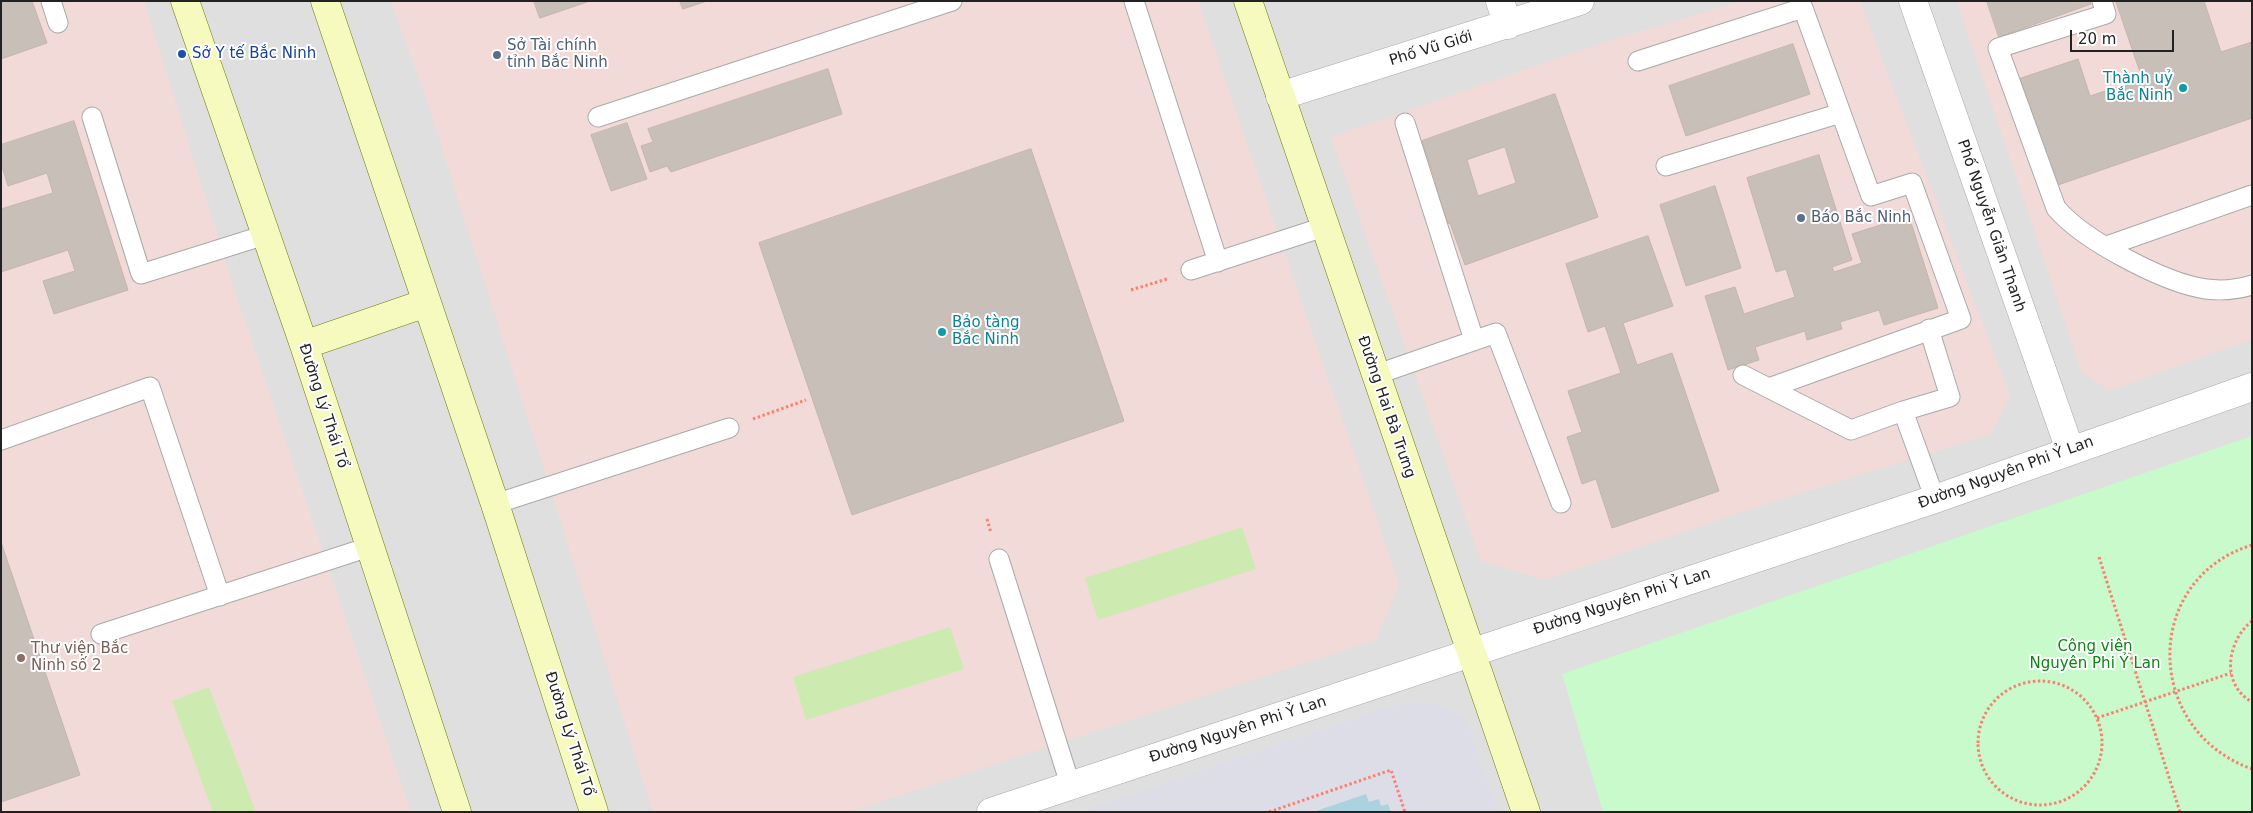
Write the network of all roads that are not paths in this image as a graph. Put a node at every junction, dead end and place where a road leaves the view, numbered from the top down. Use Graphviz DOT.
graph roads {
  1 [pos="51,1"];
  2 [pos="185,1"];
  3 [pos="326,1"];
  4 [pos="952,1"];
  5 [pos="1134,1"];
  6 [pos="1248,1"];
  7 [pos="1580,1"];
  8 [pos="1913,1"];
  9 [pos="2102,1"];
  10 [pos="1504,13"];
  11 [pos="58,23"];
  12 [pos="1638,61"];
  13 [pos="1280,96"];
  14 [pos="1841,113"];
  15 [pos="92,117"];
  16 [pos="598,117"];
  17 [pos="1406,123"];
  18 [pos="1666,166"];
  19 [pos="2252,195"];
  20 [pos="1324,227"];
  21 [pos="265,235"];
  22 [pos="2107,246"];
  23 [pos="1218,262"];
  24 [pos="1191,270"];
  25 [pos="2252,285"];
  26 [pos="426,303"];
  27 [pos="1929,329"];
  28 [pos="1474,340"];
  29 [pos="304,345"];
  30 [pos="1375,375"];
  31 [pos="1743,375"];
  32 [pos="2252,387"];
  33 [pos="1770,388"];
  34 [pos="1903,411"];
  35 [pos="729,428"];
  36 [pos="1,440"];
  37 [pos="2070,450"];
  38 [pos="1936,499"];
  39 [pos="1561,503"];
  40 [pos="495,504"];
  41 [pos="369,547"];
  42 [pos="999,559"];
  43 [pos="220,596"];
  44 [pos="101,634"];
  45 [pos="1471,652"];
  46 [pos="1070,784"];
  47 [pos="457,812"];
  48 [pos="594,812"];
  49 [pos="991,812"];
  50 [pos="1526,812"];
  1 -- 11 [label="lane"];
  2 -- 21 [label="main road, Đường Lý Thái Tổ"];
  3 -- 26 [label="main road, Đường Lý Thái Tổ"];
  4 -- 16 [label="lane"];
  5 -- 23 [label="lane"];
  6 -- 13 [label="main road, Đường Hai Bà Trưng"];
  7 -- 10 [label="street, Phố Vũ Giới"];
  8 -- 37 [label="street, Phố Nguyễn Giản Thanh"];
  9 -- 22 [label="lane"];
  10 -- 13 [label="street, Phố Vũ Giới"];
  12 -- 14 [label="lane"];
  13 -- 20 [label="main road, Đường Hai Bà Trưng"];
  14 -- 18 [label="lane"];
  14 -- 27 [label="lane"];
  15 -- 21 [label="lane"];
  17 -- 28 [label="lane"];
  19 -- 22 [label="lane"];
  20 -- 23 [label="lane"];
  20 -- 30 [label="main road, Đường Hai Bà Trưng"];
  21 -- 29 [label="main road, Đường Lý Thái Tổ"];
  22 -- 25 [label="lane"];
  23 -- 24 [label="lane"];
  26 -- 29 [label="main road"];
  26 -- 40 [label="main road, Đường Lý Thái Tổ"];
  27 -- 33 [label="lane"];
  27 -- 34 [label="lane"];
  28 -- 30 [label="lane"];
  28 -- 39 [label="lane"];
  29 -- 41 [label="main road, Đường Lý Thái Tổ"];
  30 -- 45 [label="main road, Đường Hai Bà Trưng"];
  31 -- 33 [label="lane"];
  32 -- 37 [label="street, Đường Nguyên Phi Ỷ Lan"];
  33 -- 34 [label="lane"];
  34 -- 38 [label="lane"];
  35 -- 40 [label="lane"];
  36 -- 43 [label="lane"];
  37 -- 38 [label="street, Đường Nguyên Phi Ỷ Lan"];
  38 -- 45 [label="street, Đường Nguyên Phi Ỷ Lan"];
  40 -- 48 [label="main road, Đường Lý Thái Tổ"];
  41 -- 43 [label="lane"];
  41 -- 47 [label="main road, Đường Lý Thái Tổ"];
  42 -- 46 [label="lane"];
  43 -- 44 [label="lane"];
  45 -- 46 [label="street, Đường Nguyên Phi Ỷ Lan"];
  45 -- 50 [label="main road, Đường Hai Bà Trưng"];
  46 -- 49 [label="street, Đường Nguyên Phi Ỷ Lan"];
}
